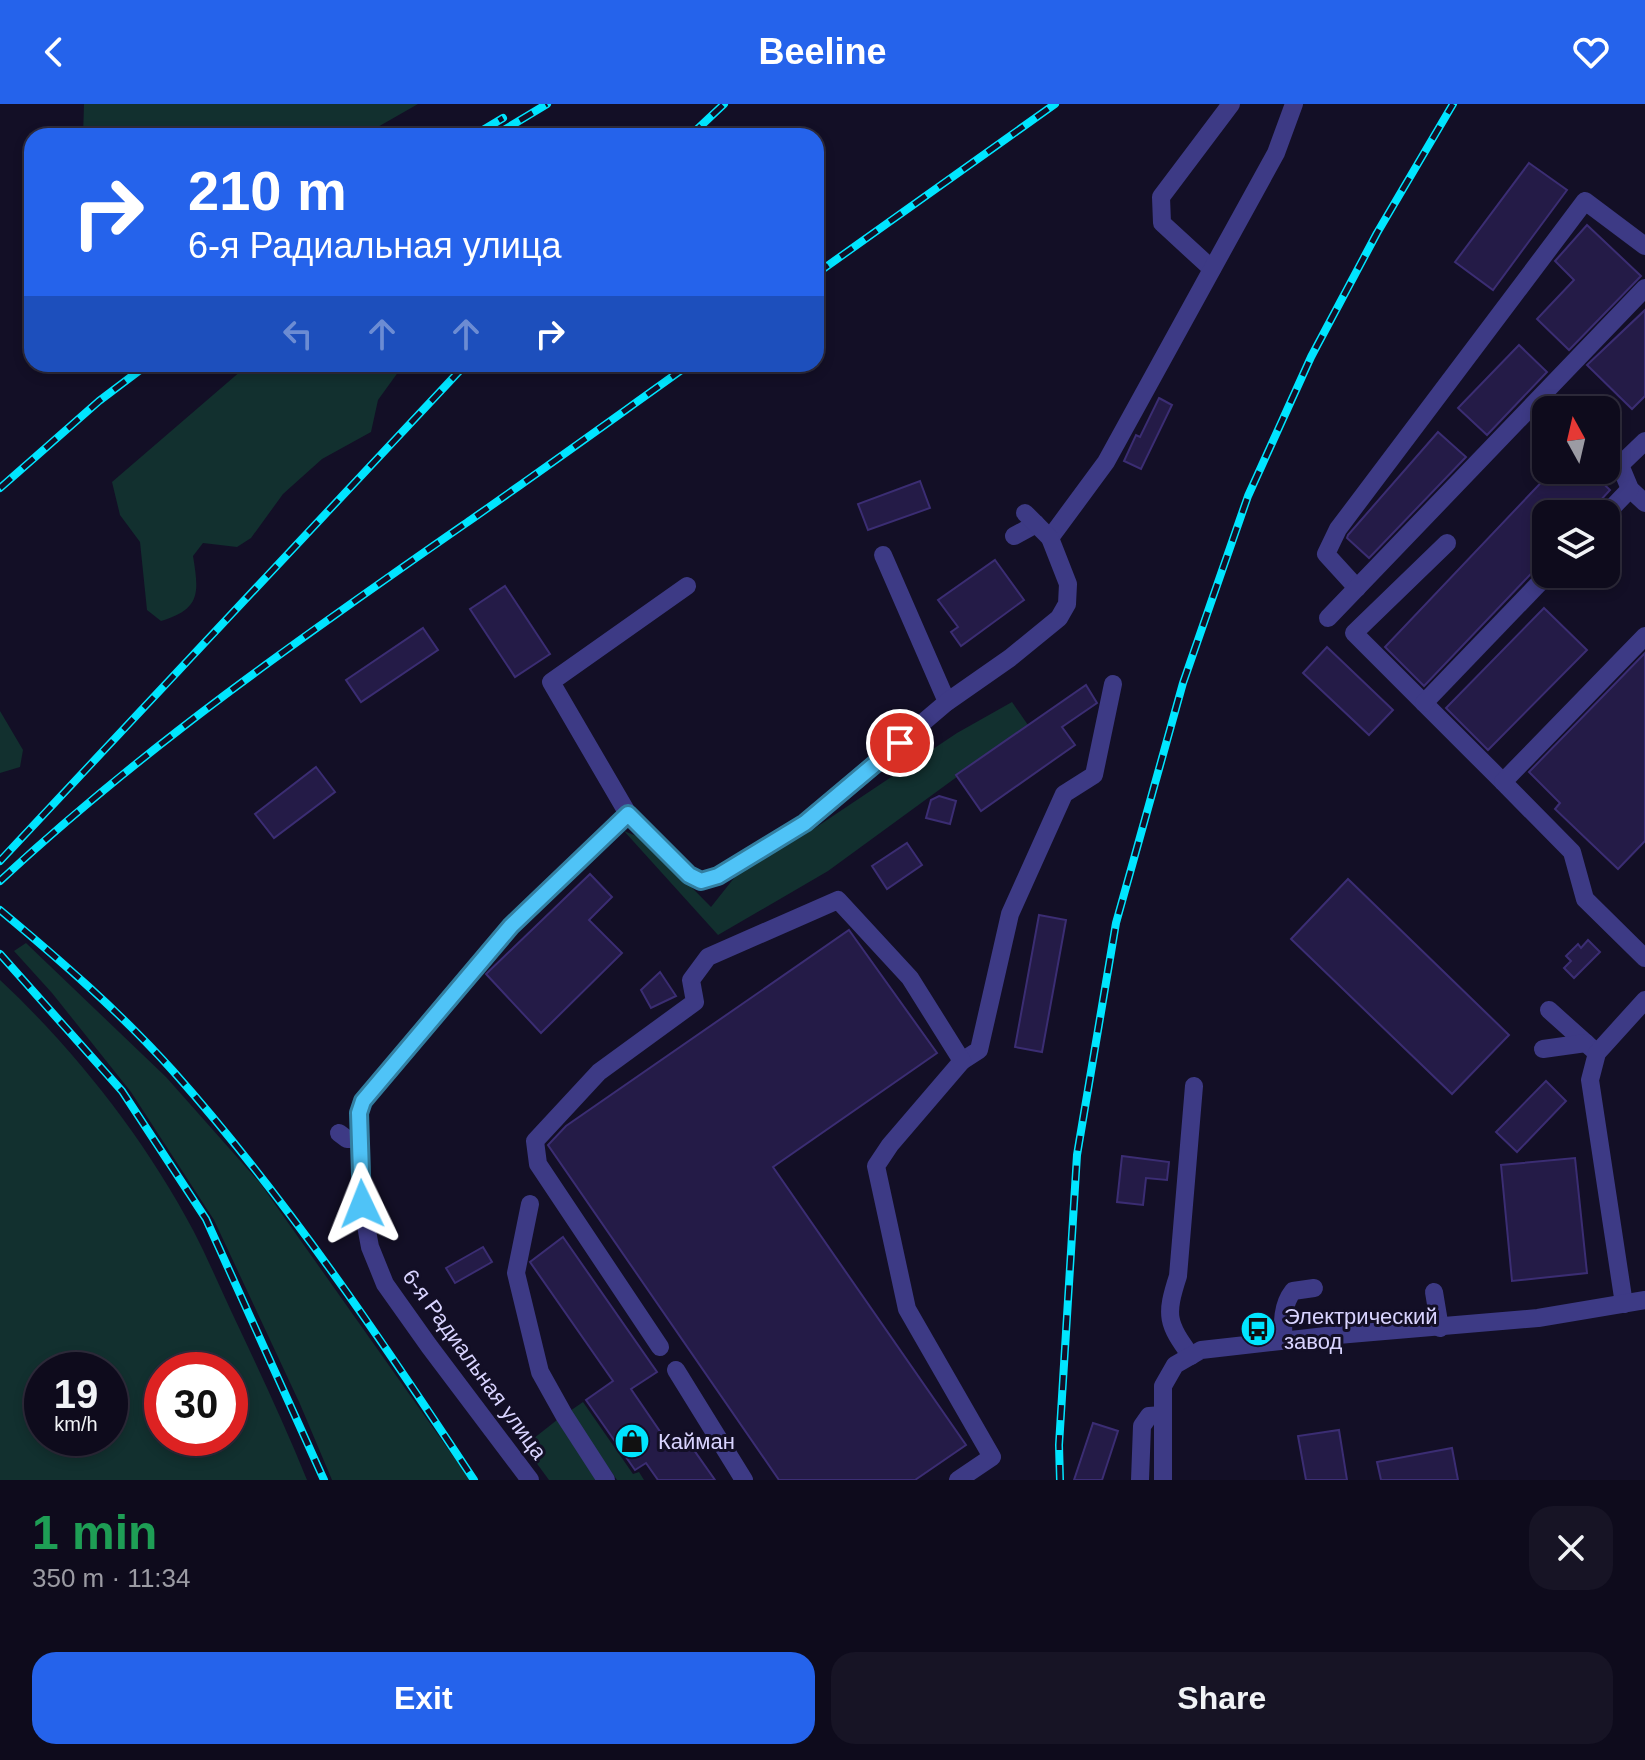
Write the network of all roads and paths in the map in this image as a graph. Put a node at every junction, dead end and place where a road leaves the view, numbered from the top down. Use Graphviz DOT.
graph roads {
  1 [pos="1231,104"];
  2 [pos="1294,104"];
  3 [pos="1645,246"];
  4 [pos="1212,269"];
  5 [pos="1645,288"];
  6 [pos="1645,441"];
  7 [pos="1620,465"];
  8 [pos="1630,489"];
  9 [pos="1619,500"];
  10 [pos="1645,503"];
  11 [pos="1014,536"];
  12 [pos="1050,538"];
  13 [pos="1447,543"];
  14 [pos="883,555"];
  15 [pos="687,586"];
  16 [pos="1357,588"];
  17 [pos="1535,588"];
  18 [pos="1328,618"];
  19 [pos="1645,636"];
  20 [pos="1113,684"];
  21 [pos="947,702"];
  22 [pos="1424,703"];
  23 [pos="1503,782"];
  24 [pos="628,814"];
  25 [pos="1645,958"];
  26 [pos="1645,1000"];
  27 [pos="1549,1010"];
  28 [pos="1591,1048"];
  29 [pos="1543,1049"];
  30 [pos="962,1061"];
  31 [pos="1194,1086"];
  32 [pos="339,1133"];
  33 [pos="360,1139"];
  34 [pos="530,1204"];
  35 [pos="1314,1288"];
  36 [pos="1434,1292"];
  37 [pos="1645,1300"];
  38 [pos="1624,1304"];
  39 [pos="1440,1328"];
  40 [pos="1284,1340"];
  41 [pos="660,1347"];
  42 [pos="1191,1356"];
  43 [pos="676,1370"];
  44 [pos="1162,1415"];
  45 [pos="530,1480"];
  46 [pos="606,1480"];
  47 [pos="744,1480"];
  48 [pos="958,1480"];
  49 [pos="1140,1480"];
  50 [pos="1163,1480"];
  1 -- 4 [label="street"];
  2 -- 4 [label="street"];
  3 -- 16 [label="street"];
  4 -- 12 [label="street"];
  5 -- 16 [label="street"];
  6 -- 7 [label="street"];
  7 -- 8 [label="street"];
  8 -- 9 [label="street"];
  8 -- 10 [label="street"];
  11 -- 12 [label="street"];
  12 -- 21 [label="street"];
  13 -- 22 [label="street"];
  14 -- 21 [label="street"];
  15 -- 24 [label="street"];
  16 -- 18 [label="street"];
  17 -- 22 [label="street"];
  19 -- 23 [label="street"];
  20 -- 30 [label="street"];
  21 -- 24 [label="street"];
  22 -- 23 [label="street"];
  23 -- 25 [label="street"];
  24 -- 33 [label="street, 6-я Радиальная улица"];
  26 -- 28 [label="street"];
  27 -- 28 [label="street"];
  28 -- 29 [label="street"];
  28 -- 38 [label="street"];
  30 -- 41 [label="street"];
  30 -- 48 [label="street"];
  31 -- 42 [label="street"];
  32 -- 33 [label="street"];
  33 -- 45 [label="street, 6-я Радиальная улица"];
  34 -- 46 [label="street"];
  35 -- 40 [label="street"];
  36 -- 39 [label="street"];
  37 -- 38 [label="street"];
  38 -- 39 [label="street"];
  39 -- 40 [label="street"];
  40 -- 42 [label="street"];
  42 -- 44 [label="street"];
  43 -- 47 [label="street"];
  44 -- 49 [label="street"];
  44 -- 50 [label="street"];
}
